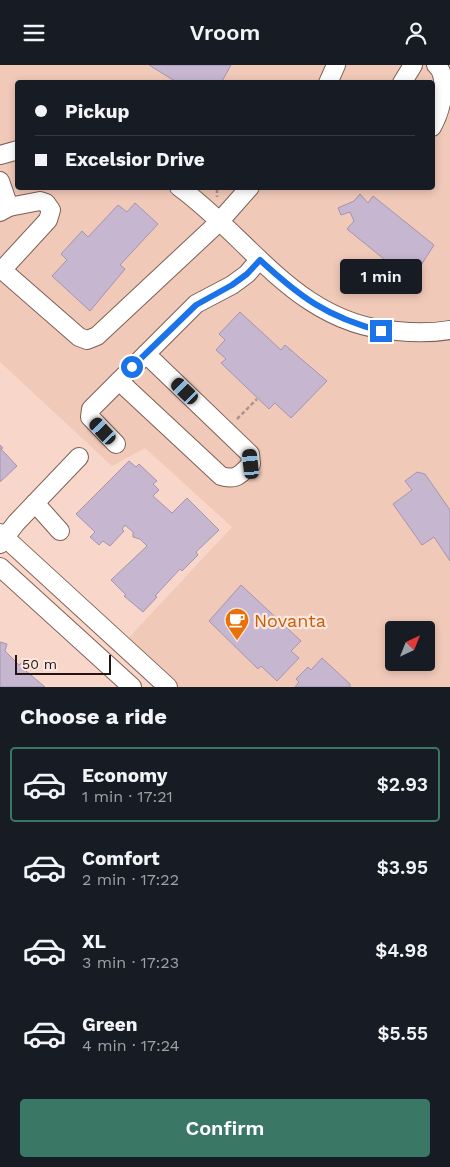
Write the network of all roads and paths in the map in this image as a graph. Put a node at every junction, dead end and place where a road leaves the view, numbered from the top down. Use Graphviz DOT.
graph roads {
  1 [pos="336,65"];
  2 [pos="413,65"];
  3 [pos="436,65"];
  4 [pos="329,80"];
  5 [pos="404,80"];
  6 [pos="435,121"];
  7 [pos="15,151"];
  8 [pos="0,155"];
  9 [pos="0,181"];
  10 [pos="183,190"];
  11 [pos="217,190"];
  12 [pos="247,190"];
  13 [pos="217,197"];
  14 [pos="4,210"];
  15 [pos="219,222"];
  16 [pos="260,260"];
  17 [pos="1,269"];
  18 [pos="450,330"];
  19 [pos="146,354"];
  20 [pos="119,381"];
  21 [pos="257,399"];
  22 [pos="237,419"];
  23 [pos="116,444"];
  24 [pos="79,457"];
  25 [pos="36,503"];
  26 [pos="60,531"];
  27 [pos="2,538"];
  28 [pos="0,567"];
  29 [pos="140,662"];
  30 [pos="124,684"];
  31 [pos="168,687"];
  1 -- 4 [label="street"];
  2 -- 5 [label="street"];
  3 -- 6 [label="street"];
  7 -- 8 [label="street"];
  9 -- 14 [label="street"];
  10 -- 15 [label="street"];
  11 -- 13 [label="path"];
  12 -- 15 [label="street"];
  14 -- 17 [label="street"];
  15 -- 16 [label="street"];
  15 -- 17 [label="street"];
  16 -- 18 [label="street"];
  16 -- 19 [label="street"];
  19 -- 20 [label="street"];
  19 -- 20 [label="street"];
  20 -- 23 [label="street"];
  21 -- 22 [label="path"];
  24 -- 25 [label="street"];
  25 -- 26 [label="street"];
  25 -- 27 [label="street"];
  27 -- 29 [label="street"];
  28 -- 30 [label="street"];
  29 -- 30 [label="street"];
  29 -- 31 [label="street"];
}
